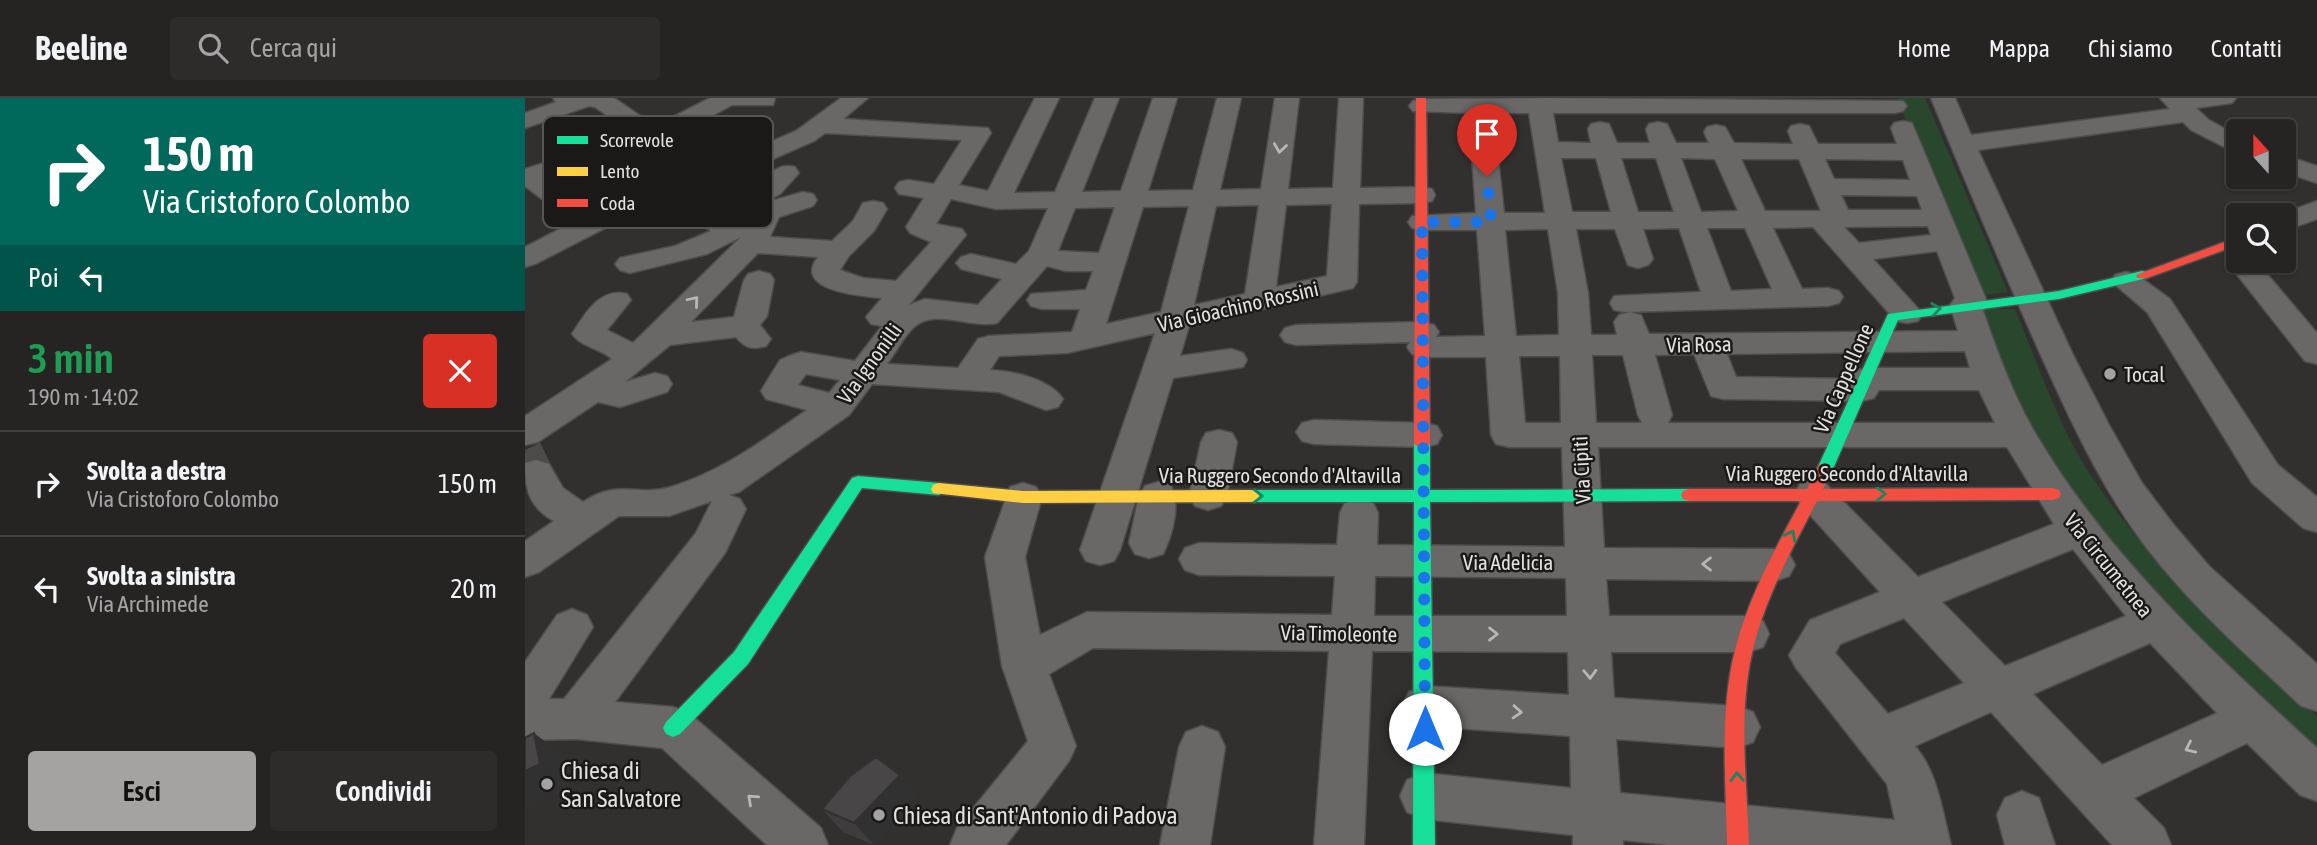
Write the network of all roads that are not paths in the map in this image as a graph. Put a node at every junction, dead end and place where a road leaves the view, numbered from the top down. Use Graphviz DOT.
graph roads {
  1 [pos="725,98"];
  2 [pos="1047,98"];
  3 [pos="1107,98"];
  4 [pos="1165,98"];
  5 [pos="1229,98"];
  6 [pos="1287,98"];
  7 [pos="1351,98"];
  8 [pos="1943,98"];
  9 [pos="2224,98"];
  10 [pos="575,99"];
  11 [pos="765,100"];
  12 [pos="1421,102"];
  13 [pos="1481,102"];
  14 [pos="1538,102"];
  15 [pos="1593,102"];
  16 [pos="1649,102"];
  17 [pos="849,104"];
  18 [pos="2178,105"];
  19 [pos="1703,106"];
  20 [pos="1791,111"];
  21 [pos="929,115"];
  22 [pos="625,116"];
  23 [pos="710,116"];
  24 [pos="525,121"];
  25 [pos="1900,121"];
  26 [pos="813,130"];
  27 [pos="773,137"];
  28 [pos="2226,140"];
  29 [pos="1963,144"];
  30 [pos="971,146"];
  31 [pos="841,148"];
  32 [pos="1117,149"];
  33 [pos="1547,150"];
  34 [pos="1607,150"];
  35 [pos="1666,151"];
  36 [pos="1724,151"];
  37 [pos="1809,151"];
  38 [pos="1015,162"];
  39 [pos="2296,167"];
  40 [pos="786,173"];
  41 [pos="2317,175"];
  42 [pos="527,178"];
  43 [pos="773,186"];
  44 [pos="1824,187"];
  45 [pos="543,188"];
  46 [pos="908,188"];
  47 [pos="1927,188"];
  48 [pos="943,192"];
  49 [pos="1345,196"];
  50 [pos="1273,197"];
  51 [pos="1206,198"];
  52 [pos="1131,199"];
  53 [pos="803,200"];
  54 [pos="1065,200"];
  55 [pos="996,201"];
  56 [pos="873,209"];
  57 [pos="1422,209"];
  58 [pos="2317,209"];
  59 [pos="773,213"];
  60 [pos="2296,218"];
  61 [pos="1755,219"];
  62 [pos="1829,219"];
  63 [pos="1627,220"];
  64 [pos="1691,220"];
  65 [pos="1560,221"];
  66 [pos="1491,222"];
  67 [pos="572,228"];
  68 [pos="741,228"];
  69 [pos="748,228"];
  70 [pos="771,228"];
  71 [pos="1943,229"];
  72 [pos="839,250"];
  73 [pos="1852,253"];
  74 [pos="538,254"];
  75 [pos="2226,254"];
  76 [pos="1111,262"];
  77 [pos="971,263"];
  78 [pos="630,264"];
  79 [pos="1032,265"];
  80 [pos="2253,273"];
  81 [pos="759,280"];
  82 [pos="2126,281"];
  83 [pos="1627,282"];
  84 [pos="871,288"];
  85 [pos="900,291"];
  86 [pos="1791,298"];
  87 [pos="1099,299"];
  88 [pos="2031,299"];
  89 [pos="616,300"];
  90 [pos="1042,300"];
  91 [pos="1719,300"];
  92 [pos="1259,301"];
  93 [pos="1907,314"];
  94 [pos="1971,317"];
  95 [pos="1175,320"];
  96 [pos="1296,335"];
  97 [pos="661,336"];
  98 [pos="1423,339"];
  99 [pos="1085,340"];
  100 [pos="1845,342"];
  101 [pos="1882,342"];
  102 [pos="1636,344"];
  103 [pos="1707,344"];
  104 [pos="1576,345"];
  105 [pos="1501,346"];
  106 [pos="2317,354"];
  107 [pos="1231,360"];
  108 [pos="1159,369"];
  109 [pos="644,372"];
  110 [pos="862,373"];
  111 [pos="969,377"];
  112 [pos="1992,379"];
  113 [pos="1865,384"];
  114 [pos="1046,399"];
  115 [pos="837,407"];
  116 [pos="1655,415"];
  117 [pos="1314,432"];
  118 [pos="525,433"];
  119 [pos="1424,435"];
  120 [pos="1580,435"];
  121 [pos="1842,435"];
  122 [pos="2019,435"];
  123 [pos="1219,442"];
  124 [pos="535,474"];
  125 [pos="1813,494"];
  126 [pos="2053,494"];
  127 [pos="1425,495"];
  128 [pos="1583,495"];
  129 [pos="1116,496"];
  130 [pos="1159,496"];
  131 [pos="1208,496"];
  132 [pos="1023,497"];
  133 [pos="726,509"];
  134 [pos="1359,513"];
  135 [pos="585,519"];
  136 [pos="2317,519"];
  137 [pos="2079,530"];
  138 [pos="1149,543"];
  139 [pos="1100,550"];
  140 [pos="1199,559"];
  141 [pos="525,561"];
  142 [pos="1356,561"];
  143 [pos="1425,562"];
  144 [pos="1585,563"];
  145 [pos="1775,565"];
  146 [pos="1912,597"];
  147 [pos="2155,622"];
  148 [pos="572,627"];
  149 [pos="1352,634"];
  150 [pos="1425,634"];
  151 [pos="1588,634"];
  152 [pos="1748,634"];
  153 [pos="1024,666"];
  154 [pos="1998,689"];
  155 [pos="2317,692"];
  156 [pos="525,699"];
  157 [pos="1425,706"];
  158 [pos="1592,717"];
  159 [pos="576,719"];
  160 [pos="2252,719"];
  161 [pos="525,720"];
  162 [pos="673,727"];
  163 [pos="1737,727"];
  164 [pos="1880,739"];
  165 [pos="1202,747"];
  166 [pos="2317,779"];
  167 [pos="2097,792"];
  168 [pos="1424,796"];
  169 [pos="1597,829"];
  170 [pos="1738,837"];
  171 [pos="803,845"];
  172 [pos="975,845"];
  173 [pos="1185,845"];
  174 [pos="1339,845"];
  175 [pos="1424,845"];
  176 [pos="1899,845"];
  177 [pos="1926,845"];
  178 [pos="2146,845"];
  1 -- 11 [label="street"];
  1 -- 23 [label="street"];
  2 -- 38 [label="street"];
  3 -- 32 [label="street"];
  4 -- 32 [label="street"];
  5 -- 51 [label="street"];
  6 -- 50 [label="street, one-way"];
  7 -- 49 [label="street, Via Gioachino Rossini"];
  8 -- 29 [label="street"];
  9 -- 18 [label="street"];
  10 -- 22 [label="street"];
  10 -- 24 [label="street"];
  12 -- 13 [label="street"];
  12 -- 57 [label="street"];
  13 -- 14 [label="street"];
  13 -- 66 [label="street"];
  14 -- 15 [label="street"];
  14 -- 33 [label="street, Via Cipitì"];
  15 -- 16 [label="street"];
  15 -- 34 [label="street"];
  16 -- 19 [label="street"];
  16 -- 35 [label="street"];
  17 -- 21 [label="street"];
  17 -- 26 [label="street"];
  18 -- 28 [label="street"];
  18 -- 29 [label="street"];
  19 -- 20 [label="street"];
  19 -- 36 [label="street"];
  20 -- 25 [label="street"];
  20 -- 37 [label="street"];
  25 -- 37 [label="street"];
  25 -- 47 [label="street, Via Circumetnea"];
  26 -- 27 [label="street"];
  26 -- 30 [label="street"];
  26 -- 31 [label="street"];
  29 -- 88 [label="street"];
  30 -- 38 [label="street"];
  30 -- 48 [label="street, Via Ignonilli"];
  32 -- 52 [label="street"];
  32 -- 54 [label="street"];
  33 -- 34 [label="street"];
  33 -- 65 [label="street, Via Cipitì"];
  34 -- 35 [label="street"];
  34 -- 63 [label="street"];
  35 -- 36 [label="street"];
  35 -- 64 [label="street"];
  36 -- 37 [label="street"];
  36 -- 61 [label="street"];
  37 -- 44 [label="street"];
  38 -- 55 [label="street"];
  39 -- 41 [label="street"];
  40 -- 43 [label="street"];
  42 -- 45 [label="street"];
  44 -- 47 [label="street"];
  44 -- 62 [label="street"];
  46 -- 48 [label="street"];
  47 -- 71 [label="street, Via Circumetnea"];
  48 -- 55 [label="street"];
  48 -- 85 [label="street, Via Ignonilli"];
  49 -- 50 [label="street"];
  49 -- 57 [label="street"];
  49 -- 92 [label="street, Via Gioachino Rossini"];
  50 -- 51 [label="street"];
  50 -- 92 [label="street"];
  51 -- 52 [label="street"];
  51 -- 95 [label="street"];
  52 -- 54 [label="street"];
  52 -- 76 [label="street"];
  53 -- 59 [label="street"];
  54 -- 55 [label="street"];
  54 -- 79 [label="street"];
  56 -- 72 [label="street"];
  57 -- 66 [label="street"];
  57 -- 98 [label="street"];
  58 -- 60 [label="street"];
  61 -- 62 [label="street"];
  61 -- 64 [label="street"];
  61 -- 86 [label="street"];
  62 -- 71 [label="street"];
  62 -- 73 [label="street"];
  63 -- 64 [label="street"];
  63 -- 65 [label="street"];
  63 -- 83 [label="street"];
  64 -- 91 [label="street"];
  65 -- 66 [label="street"];
  65 -- 104 [label="street, Via Cipitì"];
  66 -- 105 [label="street"];
  67 -- 74 [label="street"];
  68 -- 78 [label="street"];
  97 -- 69 [label="street, one-way"];
  70 -- 72 [label="street"];
  71 -- 73 [label="street"];
  71 -- 94 [label="street, Via Circumetnea"];
  72 -- 84 [label="street"];
  73 -- 93 [label="street"];
  75 -- 82 [label="street"];
  76 -- 79 [label="street"];
  76 -- 87 [label="street"];
  77 -- 79 [label="street"];
  79 -- 85 [label="street"];
  80 -- 106 [label="street"];
  81 -- 97 [label="street"];
  82 -- 88 [label="street"];
  82 -- 136 [label="street"];
  83 -- 91 [label="street"];
  83 -- 102 [label="street"];
  84 -- 85 [label="street"];
  85 -- 110 [label="street, Via Ignonilli"];
  86 -- 91 [label="street"];
  86 -- 100 [label="street"];
  87 -- 90 [label="street"];
  87 -- 99 [label="street"];
  88 -- 94 [label="street"];
  88 -- 155 [label="street"];
  89 -- 109 [label="street"];
  92 -- 95 [label="street, Via Gioachino Rossini"];
  93 -- 94 [label="street, one-way"];
  93 -- 101 [label="street, Via Cappellone"];
  94 -- 101 [label="street, Via Rosa"];
  94 -- 112 [label="street, Via Circumetnea"];
  95 -- 99 [label="street, Via Gioachino Rossini"];
  95 -- 108 [label="street"];
  96 -- 98 [label="street, Via Rosa"];
  97 -- 109 [label="street"];
  98 -- 105 [label="street, Via Rosa"];
  98 -- 119 [label="street"];
  99 -- 111 [label="street, Via Gioachino Rossini"];
  100 -- 101 [label="street, Via Rosa"];
  100 -- 103 [label="street, Via Rosa"];
  101 -- 113 [label="street, Via Cappellone"];
  102 -- 103 [label="street, Via Rosa"];
  102 -- 104 [label="street, Via Rosa"];
  102 -- 116 [label="street"];
  103 -- 113 [label="street"];
  104 -- 105 [label="street, Via Rosa"];
  104 -- 120 [label="street, Via Cipitì"];
  105 -- 120 [label="street"];
  107 -- 108 [label="street"];
  108 -- 129 [label="street"];
  109 -- 118 [label="street"];
  110 -- 111 [label="street"];
  110 -- 115 [label="street, Via Ignonilli"];
  110 -- 115 [label="street"];
  111 -- 114 [label="street"];
  112 -- 113 [label="street"];
  112 -- 122 [label="street, Via Circumetnea"];
  113 -- 121 [label="street, Via Cappellone"];
  115 -- 135 [label="street, Via Ignonilli"];
  117 -- 119 [label="street"];
  119 -- 127 [label="street"];
  120 -- 121 [label="street"];
  120 -- 128 [label="street, Via Cipitì"];
  121 -- 122 [label="street"];
  121 -- 125 [label="street, Via Cappellone"];
  122 -- 126 [label="street, Via Circumetnea"];
  123 -- 131 [label="street"];
  124 -- 135 [label="street"];
  125 -- 126 [label="street, Via Ruggero Secondo d'Altavilla, one-way"];
  125 -- 128 [label="street, Via Ruggero Secondo d'Altavilla"];
  145 -- 125 [label="street, Via Cappellone, one-way"];
  125 -- 146 [label="street"];
  126 -- 137 [label="street, Via Circumetnea"];
  127 -- 128 [label="street, Via Ruggero Secondo d'Altavilla"];
  131 -- 127 [label="street, Via Ruggero Secondo d'Altavilla, one-way"];
  127 -- 143 [label="street"];
  128 -- 144 [label="street, Via Cipitì"];
  129 -- 130 [label="street, Via Ruggero Secondo d'Altavilla"];
  129 -- 132 [label="street, Via Ruggero Secondo d'Altavilla"];
  129 -- 139 [label="street"];
  130 -- 131 [label="street, Via Ruggero Secondo d'Altavilla"];
  130 -- 138 [label="street"];
  132 -- 153 [label="street"];
  132 -- 162 [label="street, Via Ruggero Secondo d'Altavilla"];
  133 -- 159 [label="street"];
  134 -- 142 [label="street"];
  135 -- 141 [label="street, Via Ignonilli"];
  137 -- 146 [label="street"];
  137 -- 147 [label="street, Via Circumetnea"];
  140 -- 142 [label="street, Via Adelicia"];
  142 -- 143 [label="street, Via Adelicia"];
  142 -- 149 [label="street"];
  143 -- 144 [label="street, Via Adelicia"];
  143 -- 150 [label="street"];
  145 -- 144 [label="street, Via Adelicia, one-way"];
  144 -- 151 [label="street, Via Cipitì"];
  145 -- 152 [label="street, Via Cappellone"];
  146 -- 154 [label="street"];
  146 -- 164 [label="street"];
  147 -- 154 [label="street"];
  147 -- 160 [label="street, Via Circumetnea"];
  148 -- 156 [label="street"];
  149 -- 150 [label="street, Via Timoleonte"];
  149 -- 153 [label="street, Via Timoleonte"];
  149 -- 174 [label="street"];
  150 -- 151 [label="street, Via Timoleonte, one-way"];
  150 -- 157 [label="street"];
  151 -- 152 [label="street, Via Timoleonte"];
  151 -- 158 [label="street, Via Cipitì, one-way"];
  152 -- 163 [label="street, Via Cappellone"];
  153 -- 172 [label="street"];
  154 -- 164 [label="street"];
  154 -- 167 [label="street"];
  157 -- 158 [label="street, one-way"];
  157 -- 168 [label="street"];
  158 -- 163 [label="street"];
  158 -- 169 [label="street, Via Cipitì"];
  159 -- 161 [label="street"];
  159 -- 162 [label="street"];
  160 -- 166 [label="street, Via Circumetnea"];
  160 -- 167 [label="street, one-way"];
  171 -- 162 [label="street, one-way"];
  170 -- 163 [label="street, Via Cappellone, one-way"];
  164 -- 177 [label="street"];
  165 -- 173 [label="street"];
  167 -- 178 [label="street"];
  168 -- 169 [label="street"];
  168 -- 175 [label="street"];
  169 -- 170 [label="street"];
  170 -- 176 [label="street"];
}
